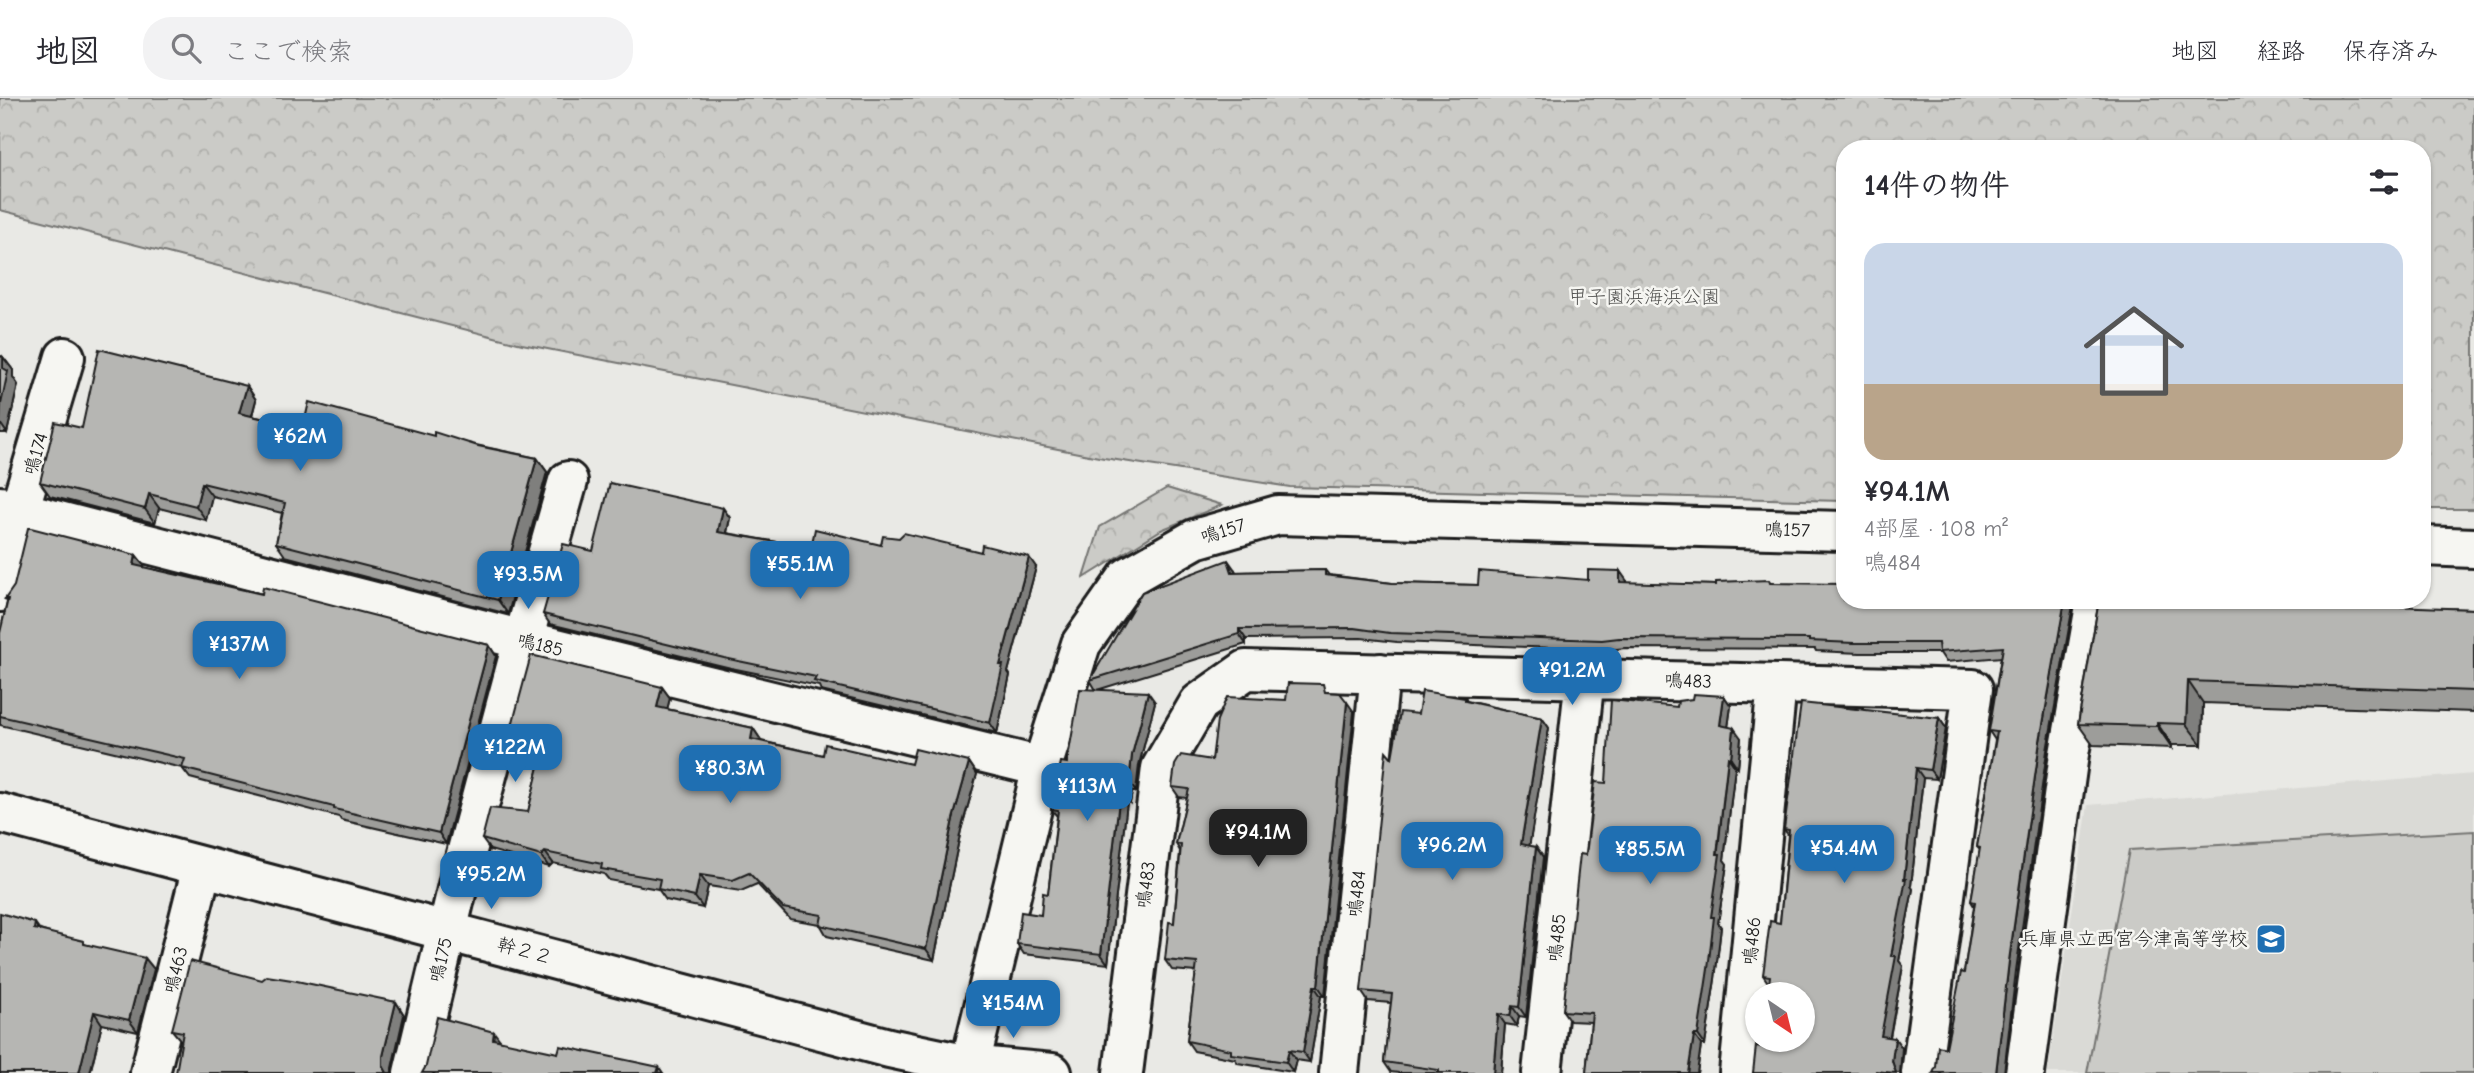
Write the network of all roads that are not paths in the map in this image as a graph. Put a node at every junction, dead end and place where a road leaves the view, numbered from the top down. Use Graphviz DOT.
graph roads {
  1 [pos="65,358"];
  2 [pos="568,481"];
  3 [pos="10,509"];
  4 [pos="1836,531"];
  5 [pos="2431,546"];
  6 [pos="2474,548"];
  7 [pos="0,592"];
  8 [pos="2093,609"];
  9 [pos="523,640"];
  10 [pos="1380,673"];
  11 [pos="1584,677"];
  12 [pos="1777,684"];
  13 [pos="1042,767"];
  14 [pos="0,813"];
  15 [pos="202,867"];
  16 [pos="449,931"];
  17 [pos="969,1069"];
  18 [pos="150,1073"];
  19 [pos="413,1073"];
  20 [pos="1052,1073"];
  21 [pos="1123,1073"];
  22 [pos="1339,1073"];
  23 [pos="1542,1073"];
  24 [pos="1739,1073"];
  25 [pos="1921,1073"];
  26 [pos="2025,1073"];
  1 -- 3 [label="street, 鳴174"];
  2 -- 9 [label="street, 鳴175"];
  3 -- 7 [label="street, 鳴174"];
  3 -- 9 [label="street, 鳴185"];
  4 -- 13 [label="street, 鳴157"];
  5 -- 6 [label="street"];
  8 -- 26 [label="street"];
  9 -- 13 [label="street, 鳴185"];
  9 -- 16 [label="street, 鳴175"];
  10 -- 11 [label="street, 鳴483"];
  10 -- 21 [label="street, 鳴483"];
  10 -- 22 [label="street, 鳴484"];
  11 -- 12 [label="street, 鳴483"];
  11 -- 23 [label="street, 鳴485"];
  12 -- 24 [label="street, 鳴486"];
  12 -- 25 [label="street, 鳴483"];
  13 -- 17 [label="street, 鳴157"];
  14 -- 15 [label="street, 幹２２"];
  15 -- 16 [label="street, 幹２２"];
  15 -- 18 [label="street, 鳴463"];
  16 -- 17 [label="street, 幹２２"];
  16 -- 19 [label="street, 鳴175"];
  17 -- 20 [label="street, 幹２２"];
}
